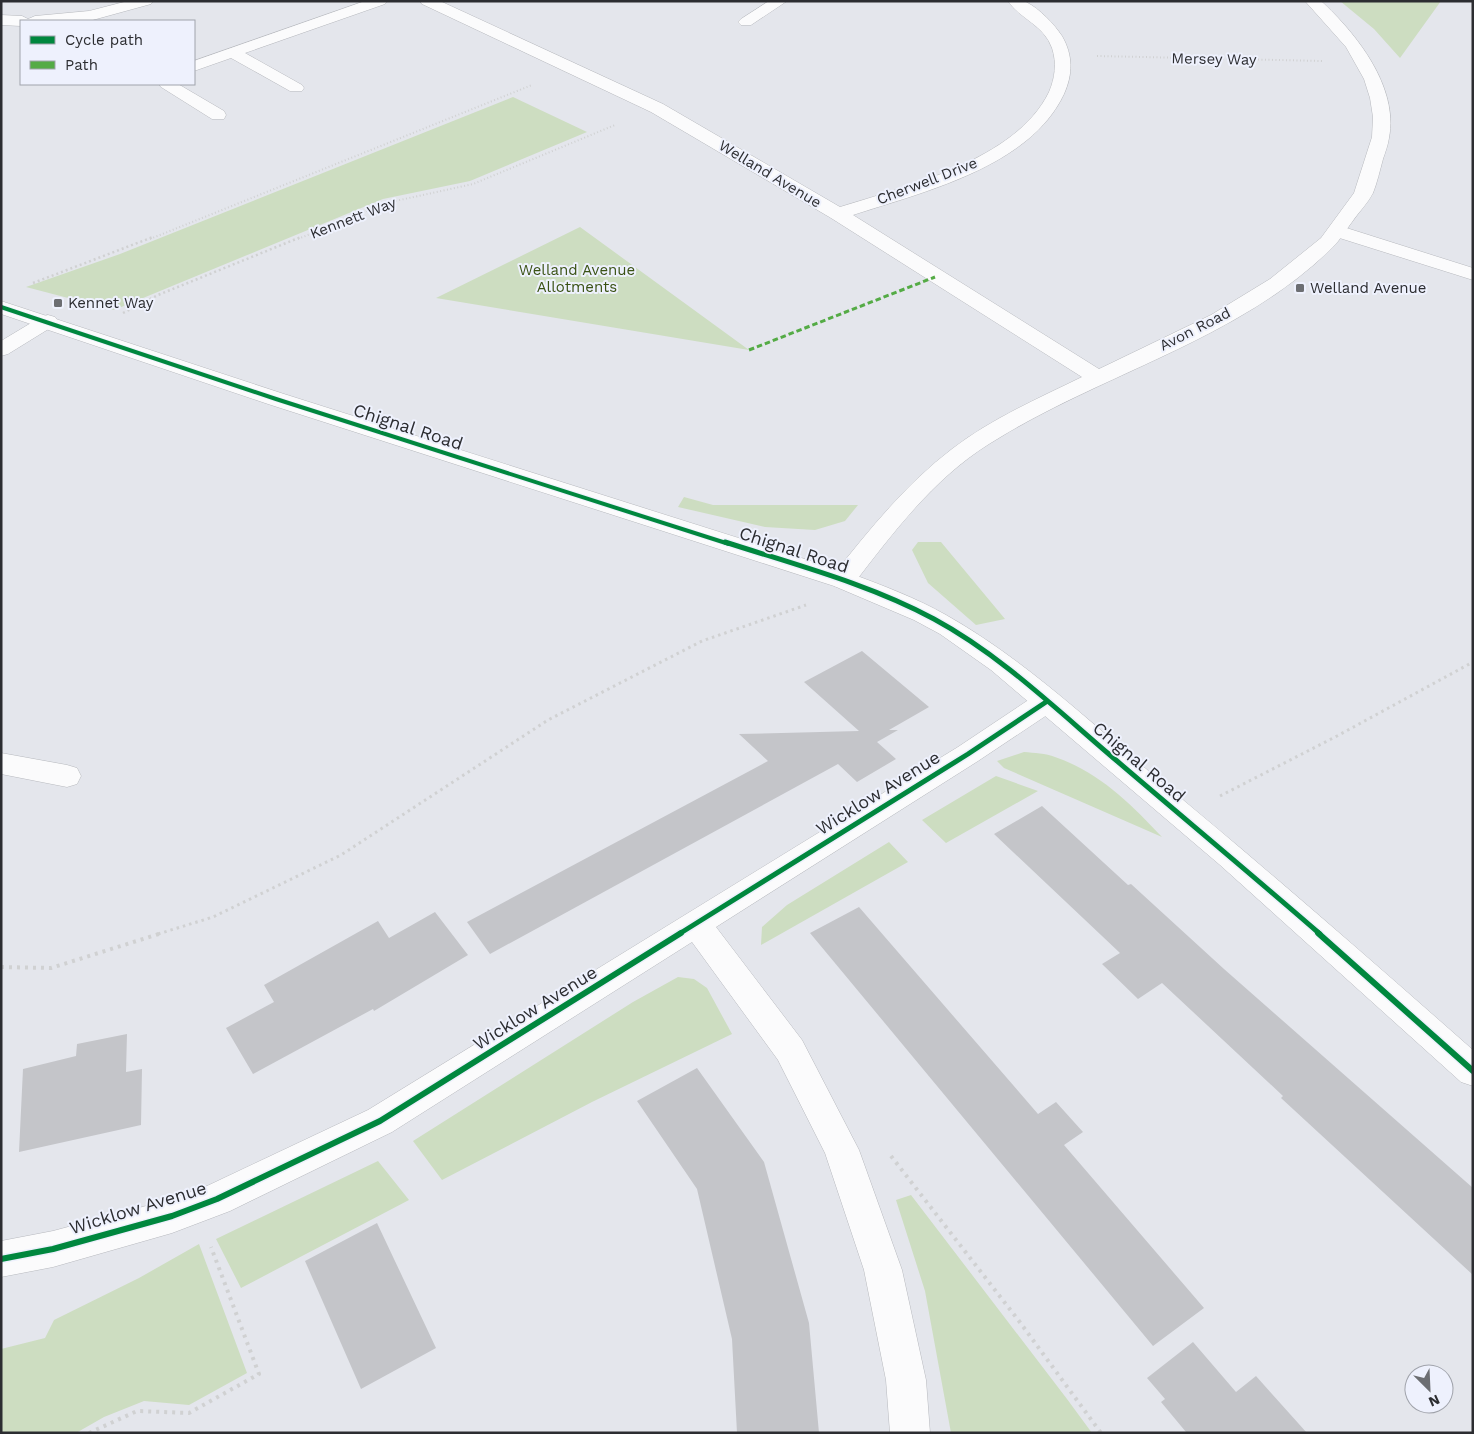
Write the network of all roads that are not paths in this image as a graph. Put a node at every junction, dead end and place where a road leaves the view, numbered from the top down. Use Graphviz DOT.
graph roads {
  1 [pos="146,1"];
  2 [pos="380,1"];
  3 [pos="427,1"];
  4 [pos="780,1"];
  5 [pos="1015,1"];
  6 [pos="1312,1"];
  7 [pos="1,20"];
  8 [pos="46,20"];
  9 [pos="20,21"];
  10 [pos="746,22"];
  11 [pos="233,53"];
  12 [pos="195,66"];
  13 [pos="169,85"];
  14 [pos="296,88"];
  15 [pos="218,115"];
  16 [pos="838,214"];
  17 [pos="1337,231"];
  18 [pos="1473,274"];
  19 [pos="1,307"];
  20 [pos="48,321"];
  21 [pos="1,350"];
  22 [pos="1096,377"];
  23 [pos="842,580"];
  24 [pos="1046,702"];
  25 [pos="1,763"];
  26 [pos="67,776"];
  27 [pos="696,924"];
  28 [pos="1473,1071"];
  29 [pos="1,1259"];
  30 [pos="910,1433"];
  1 -- 8 [label="street"];
  2 -- 11 [label="street"];
  3 -- 16 [label="street, Welland Avenue"];
  4 -- 10 [label="street"];
  5 -- 16 [label="street, Cherwell Drive"];
  6 -- 17 [label="street, Avon Road"];
  7 -- 9 [label="street"];
  11 -- 12 [label="street"];
  11 -- 14 [label="street"];
  13 -- 15 [label="street"];
  16 -- 22 [label="street, Welland Avenue"];
  17 -- 18 [label="street"];
  17 -- 22 [label="street, Avon Road"];
  19 -- 20 [label="street, Chignal Road"];
  20 -- 21 [label="street"];
  20 -- 23 [label="street, Chignal Road"];
  22 -- 23 [label="street, Avon Road"];
  23 -- 24 [label="street, Chignal Road"];
  24 -- 27 [label="street, Wicklow Avenue"];
  24 -- 28 [label="street, Chignal Road"];
  25 -- 26 [label="street"];
  27 -- 29 [label="street, Wicklow Avenue"];
  27 -- 30 [label="street"];
}
